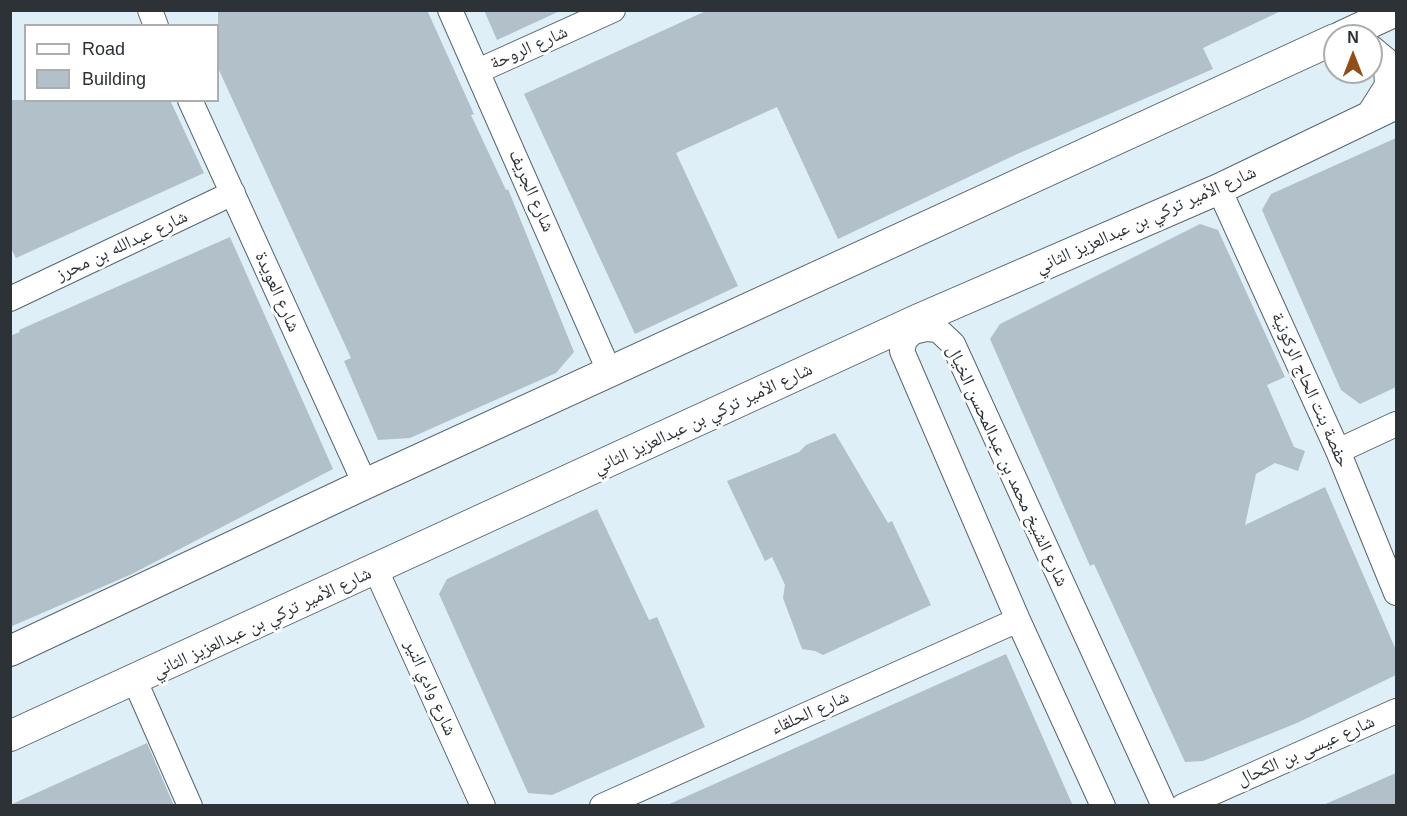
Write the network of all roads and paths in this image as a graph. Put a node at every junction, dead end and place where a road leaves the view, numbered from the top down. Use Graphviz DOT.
graph roads {
  1 [pos="450,10"];
  2 [pos="613,10"];
  3 [pos="1379,14"];
  4 [pos="1362,24"];
  5 [pos="1323,45"];
  6 [pos="1383,61"];
  7 [pos="478,71"];
  8 [pos="191,102"];
  9 [pos="1384,110"];
  10 [pos="1219,189"];
  11 [pos="232,194"];
  12 [pos="10,298"];
  13 [pos="610,373"];
  14 [pos="1396,424"];
  15 [pos="1338,451"];
  16 [pos="364,484"];
  17 [pos="376,570"];
  18 [pos="1396,593"];
  19 [pos="1018,620"];
  20 [pos="10,651"];
  21 [pos="135,681"];
  22 [pos="1396,711"];
  23 [pos="10,736"];
  24 [pos="190,806"];
  25 [pos="483,806"];
  26 [pos="602,806"];
  27 [pos="1104,806"];
  28 [pos="1164,806"];
  29 [pos="1183,806"];
  1 -- 7 [label="street, شارع الجريف"];
  2 -- 7 [label="street, شارع الروحة"];
  3 -- 4 [label="street"];
  5 -- 13 [label="street"];
  6 -- 9 [label="street"];
  7 -- 13 [label="street, شارع الجريف"];
  8 -- 11 [label="street, شارع العويدة"];
  9 -- 10 [label="street, شارع الأمير تركي بن عبدالعزيز الثاني"];
  10 -- 15 [label="street, حفصة بنت الحاج الركونية"];
  10 -- 17 [label="street, شارع الأمير تركي بن عبدالعزيز الثاني"];
  11 -- 12 [label="street, شارع عبدالله بن محرز"];
  11 -- 16 [label="street, شارع العويدة"];
  13 -- 16 [label="street"];
  14 -- 15 [label="street"];
  15 -- 18 [label="street, حفصة بنت الحاج الركونية"];
  16 -- 20 [label="street"];
  17 -- 21 [label="street, شارع الأمير تركي بن عبدالعزيز الثاني"];
  17 -- 25 [label="street, شارع وادي النير"];
  19 -- 26 [label="street, شارع الحلقاء"];
  19 -- 27 [label="street, شارع الشيخ محمد بن عبدالمحسن الخيال"];
  19 -- 28 [label="street, شارع الشيخ محمد بن عبدالمحسن الخيال"];
  21 -- 23 [label="street, شارع الأمير تركي بن عبدالعزيز الثاني"];
  21 -- 24 [label="street"];
  22 -- 29 [label="street, شارع عيسى بن الكحال"];
}
